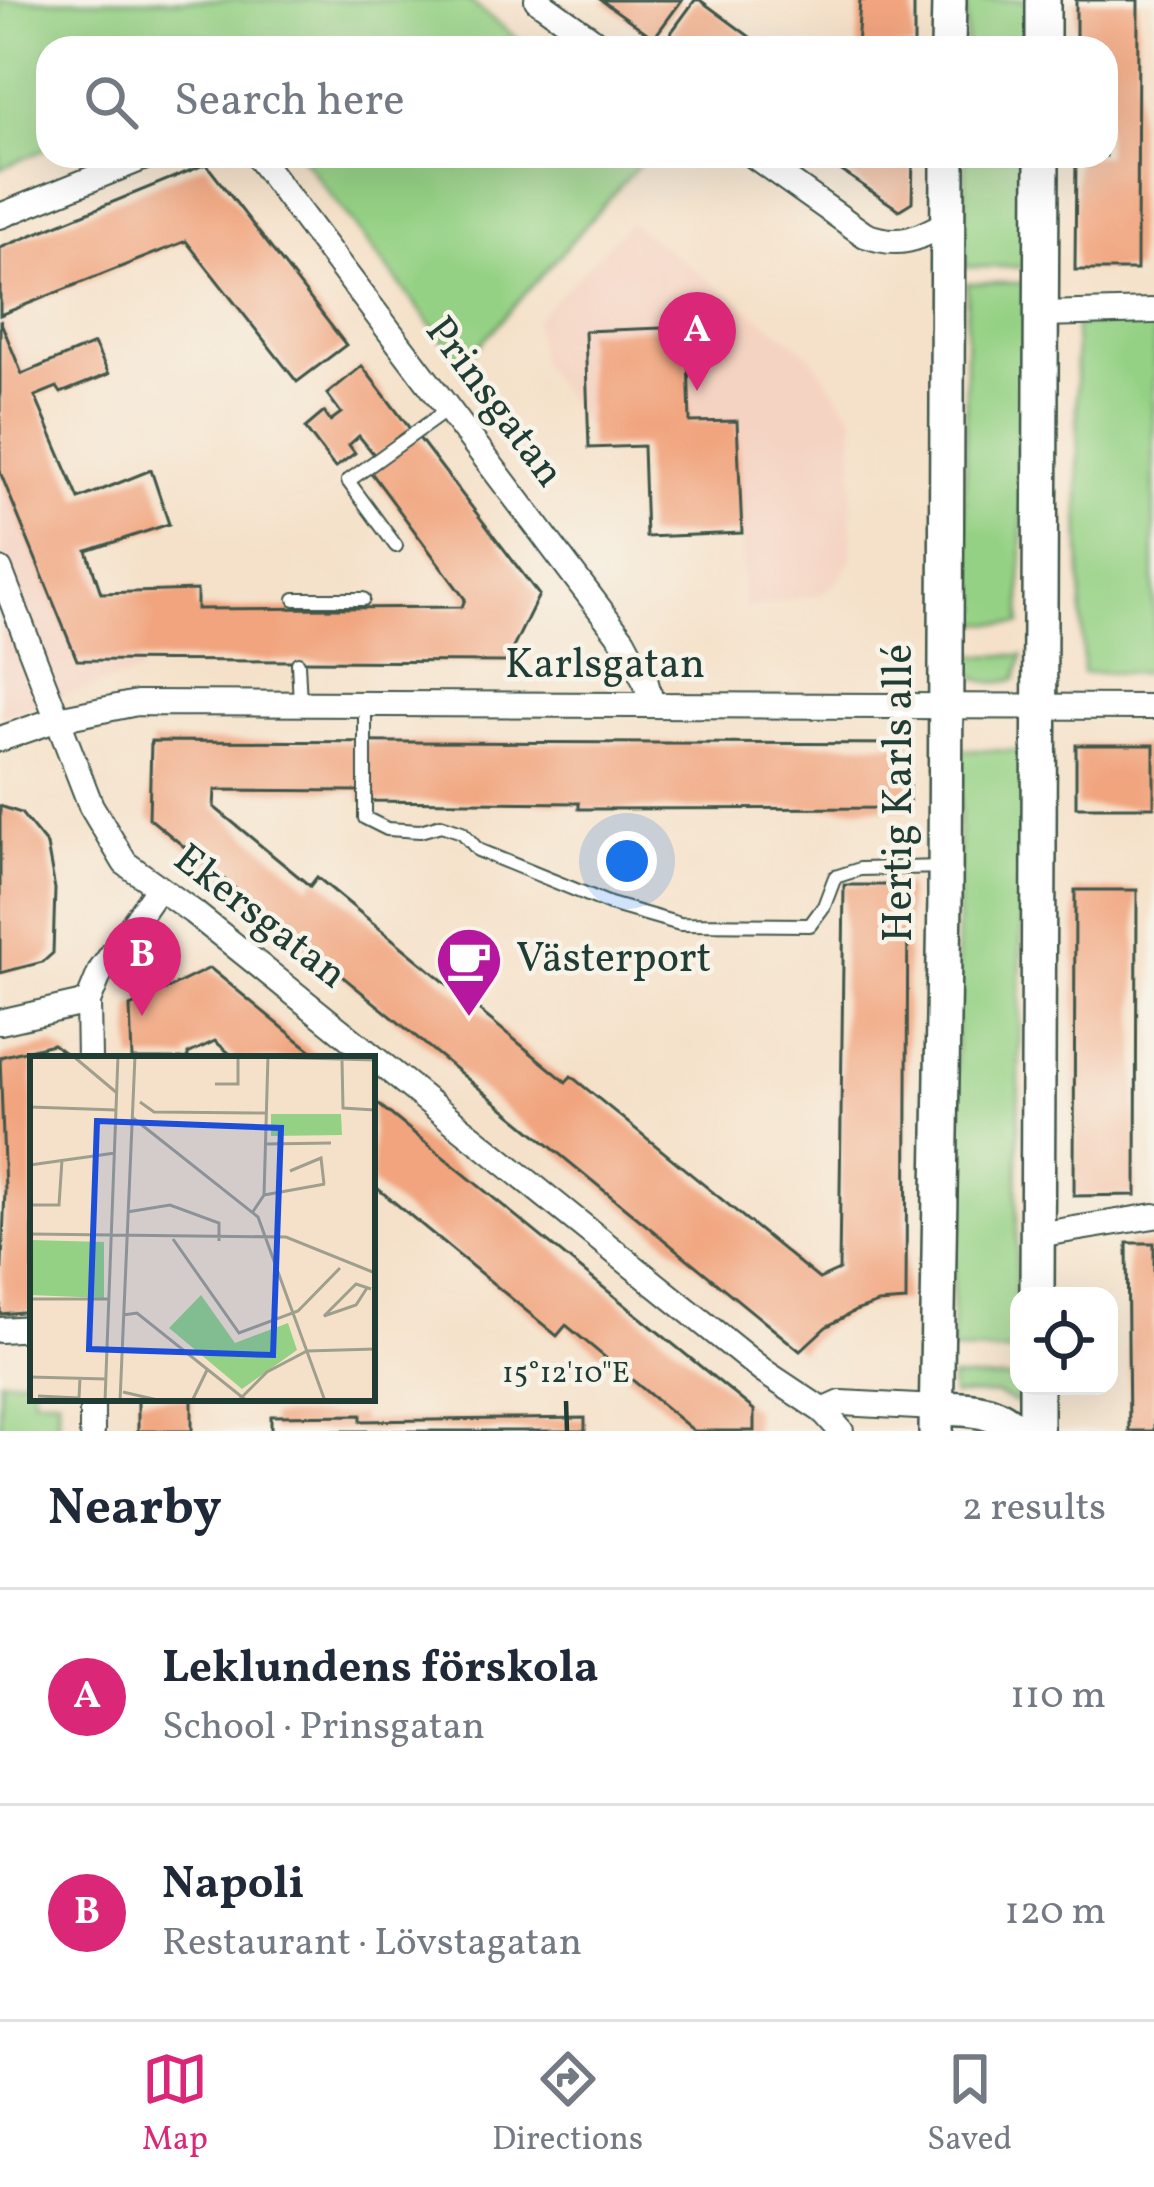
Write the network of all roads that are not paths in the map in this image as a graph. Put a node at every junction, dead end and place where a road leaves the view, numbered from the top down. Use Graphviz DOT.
graph roads {
  1 [pos="537,0"];
  2 [pos="949,0"];
  3 [pos="1043,0"];
  4 [pos="587,36"];
  5 [pos="948,36"];
  6 [pos="1043,36"];
  7 [pos="118,168"];
  8 [pos="265,168"];
  9 [pos="771,168"];
  10 [pos="948,168"];
  11 [pos="1042,168"];
  12 [pos="0,216"];
  13 [pos="948,222"];
  14 [pos="1154,311"];
  15 [pos="1042,314"];
  16 [pos="448,409"];
  17 [pos="396,545"];
  18 [pos="0,570"];
  19 [pos="295,599"];
  20 [pos="363,599"];
  21 [pos="298,663"];
  22 [pos="301,704"];
  23 [pos="364,704"];
  24 [pos="652,705"];
  25 [pos="945,706"];
  26 [pos="1040,706"];
  27 [pos="1154,706"];
  28 [pos="58,719"];
  29 [pos="0,739"];
  30 [pos="945,867"];
  31 [pos="158,888"];
  32 [pos="88,1002"];
  33 [pos="0,1022"];
  34 [pos="89,1056"];
  35 [pos="368,1056"];
  36 [pos="375,1061"];
  37 [pos="1154,1216"];
  38 [pos="1037,1235"];
  39 [pos="1037,1287"];
  40 [pos="30,1328"];
  41 [pos="0,1330"];
  42 [pos="1036,1395"];
  43 [pos="936,1420"];
  44 [pos="821,1421"];
  45 [pos="841,1431"];
  46 [pos="1015,1431"];
  47 [pos="1036,1431"];
  1 -- 4 [label="street"];
  2 -- 5 [label="main road"];
  3 -- 6 [label="main road"];
  7 -- 12 [label="street"];
  8 -- 16 [label="street, Prinsgatan"];
  9 -- 13 [label="street"];
  10 -- 13 [label="main road, Hertig Karls allé"];
  11 -- 15 [label="main road"];
  13 -- 25 [label="main road, Hertig Karls allé"];
  14 -- 15 [label="street"];
  15 -- 26 [label="main road"];
  16 -- 17 [label="lane"];
  16 -- 24 [label="street, Prinsgatan"];
  18 -- 28 [label="street, Ekersgatan"];
  19 -- 20 [label="lane"];
  21 -- 22 [label="lane"];
  22 -- 23 [label="street, Karlsgatan"];
  22 -- 28 [label="street, Karlsgatan"];
  23 -- 24 [label="street, Karlsgatan"];
  23 -- 30 [label="lane"];
  24 -- 25 [label="street, Karlsgatan"];
  25 -- 26 [label="street, Karlsgatan"];
  25 -- 30 [label="main road, Hertig Karls allé"];
  26 -- 27 [label="street, Karlsgatan"];
  26 -- 38 [label="main road"];
  28 -- 29 [label="street, Karlsgatan"];
  28 -- 31 [label="street, Ekersgatan"];
  30 -- 43 [label="main road, Hertig Karls allé"];
  31 -- 32 [label="street"];
  31 -- 35 [label="street, Ekersgatan"];
  32 -- 33 [label="street"];
  32 -- 34 [label="street"];
  36 -- 44 [label="street, Ekersgatan"];
  37 -- 38 [label="street"];
  38 -- 39 [label="main road"];
  40 -- 41 [label="street"];
  42 -- 47 [label="main road"];
  43 -- 44 [label="street"];
  43 -- 46 [label="main road"];
  44 -- 45 [label="street, Ekersgatan"];
}
